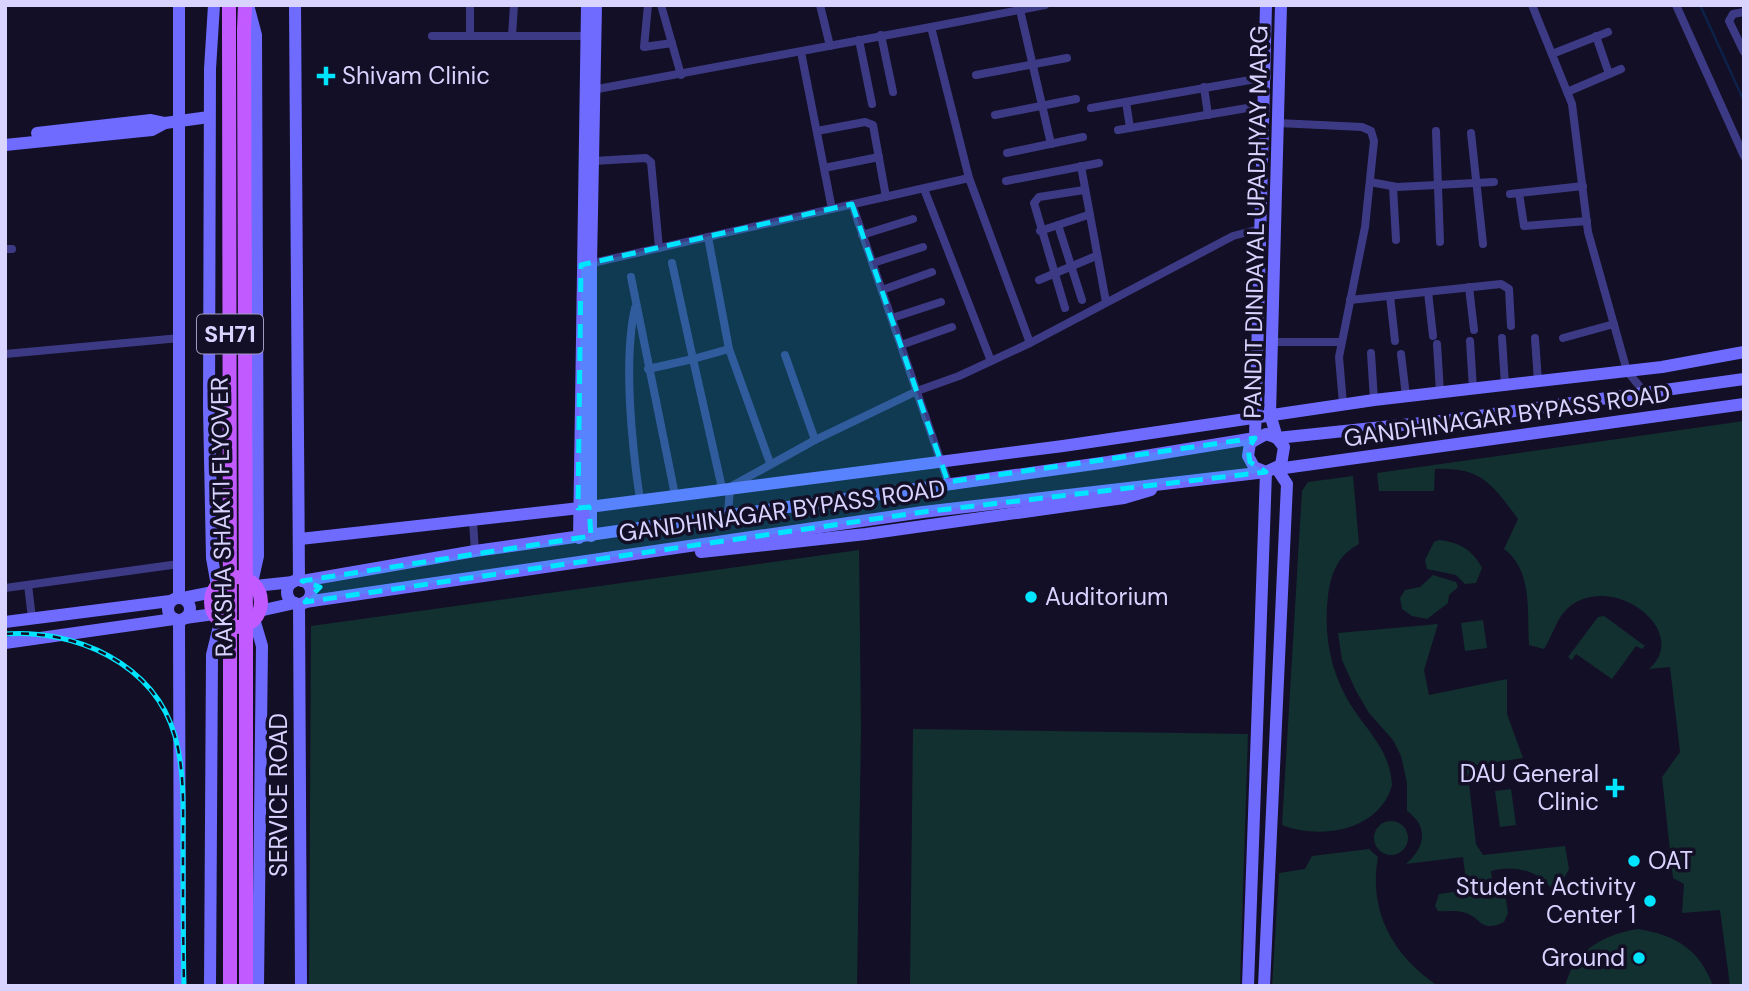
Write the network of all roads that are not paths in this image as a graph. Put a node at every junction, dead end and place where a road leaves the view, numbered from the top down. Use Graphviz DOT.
graph roads {
  1 [pos="178,5"];
  2 [pos="214,5"];
  3 [pos="229,5"];
  4 [pos="246,5"];
  5 [pos="295,5"];
  6 [pos="470,5"];
  7 [pos="514,5"];
  8 [pos="587,5"];
  9 [pos="596,5"];
  10 [pos="648,5"];
  11 [pos="661,5"];
  12 [pos="820,5"];
  13 [pos="1045,5"];
  14 [pos="1266,5"];
  15 [pos="1281,5"];
  16 [pos="1532,5"];
  17 [pos="1676,5"];
  18 [pos="1026,8"];
  19 [pos="1744,12"];
  20 [pos="931,27"];
  21 [pos="1608,32"];
  22 [pos="881,35"];
  23 [pos="470,36"];
  24 [pos="512,36"];
  25 [pos="591,36"];
  26 [pos="1596,36"];
  27 [pos="432,37"];
  28 [pos="859,40"];
  29 [pos="672,43"];
  30 [pos="830,46"];
  31 [pos="802,52"];
  32 [pos="1744,52"];
  33 [pos="1552,54"];
  34 [pos="1067,58"];
  35 [pos="1033,65"];
  36 [pos="1621,69"];
  37 [pos="1609,74"];
  38 [pos="681,75"];
  39 [pos="976,75"];
  40 [pos="1265,76"];
  41 [pos="1279,78"];
  42 [pos="1203,87"];
  43 [pos="590,90"];
  44 [pos="893,92"];
  45 [pos="1567,92"];
  46 [pos="1076,99"];
  47 [pos="1126,102"];
  48 [pos="872,104"];
  49 [pos="1042,105"];
  50 [pos="1265,105"];
  51 [pos="1091,108"];
  52 [pos="995,115"];
  53 [pos="1208,115"];
  54 [pos="209,117"];
  55 [pos="172,122"];
  56 [pos="1278,123"];
  57 [pos="1130,128"];
  58 [pos="1118,130"];
  59 [pos="817,131"];
  60 [pos="1436,131"];
  61 [pos="1471,133"];
  62 [pos="5,137"];
  63 [pos="1083,137"];
  64 [pos="1051,144"];
  65 [pos="5,145"];
  66 [pos="1007,153"];
  67 [pos="1744,156"];
  68 [pos="879,157"];
  69 [pos="593,161"];
  70 [pos="1099,163"];
  71 [pos="1081,166"];
  72 [pos="824,168"];
  73 [pos="969,178"];
  74 [pos="1006,181"];
  75 [pos="1370,182"];
  76 [pos="1494,182"];
  77 [pos="1478,183"];
  78 [pos="1437,186"];
  79 [pos="1583,186"];
  80 [pos="1392,187"];
  81 [pos="924,189"];
  82 [pos="1084,190"];
  83 [pos="886,197"];
  84 [pos="852,204"];
  85 [pos="832,209"];
  86 [pos="1088,215"];
  87 [pos="913,219"];
  88 [pos="1587,220"];
  89 [pos="1058,225"];
  90 [pos="1262,228"];
  91 [pos="1276,229"];
  92 [pos="1040,230"];
  93 [pos="862,235"];
  94 [pos="709,237"];
  95 [pos="1396,240"];
  96 [pos="1440,242"];
  97 [pos="1483,244"];
  98 [pos="923,247"];
  99 [pos="659,248"];
  100 [pos="1096,256"];
  101 [pos="671,263"];
  102 [pos="873,263"];
  103 [pos="586,264"];
  104 [pos="1071,268"];
  105 [pos="932,272"];
  106 [pos="1054,275"];
  107 [pos="631,277"];
  108 [pos="1039,280"];
  109 [pos="1469,287"];
  110 [pos="882,290"];
  111 [pos="1428,292"];
  112 [pos="1391,296"];
  113 [pos="1082,300"];
  114 [pos="1350,300"];
  115 [pos="942,302"];
  116 [pos="1106,302"];
  117 [pos="636,305"];
  118 [pos="1065,308"];
  119 [pos="892,318"];
  120 [pos="1614,324"];
  121 [pos="1511,326"];
  122 [pos="952,327"];
  123 [pos="1474,330"];
  124 [pos="180,338"];
  125 [pos="1502,338"];
  126 [pos="1535,338"];
  127 [pos="1563,338"];
  128 [pos="1395,341"];
  129 [pos="1470,341"];
  130 [pos="1273,342"];
  131 [pos="1341,342"];
  132 [pos="1030,343"];
  133 [pos="901,345"];
  134 [pos="729,349"];
  135 [pos="1744,352"];
  136 [pos="5,354"];
  137 [pos="1371,354"];
  138 [pos="1401,354"];
  139 [pos="785,355"];
  140 [pos="693,359"];
  141 [pos="991,361"];
  142 [pos="648,369"];
  143 [pos="1627,371"];
  144 [pos="1744,379"];
  145 [pos="1538,382"];
  146 [pos="1504,385"];
  147 [pos="1473,389"];
  148 [pos="917,391"];
  149 [pos="1440,392"];
  150 [pos="1645,393"];
  151 [pos="1406,396"];
  152 [pos="1374,400"];
  153 [pos="1343,404"];
  154 [pos="1744,404"];
  155 [pos="1270,414"];
  156 [pos="1255,418"];
  157 [pos="1255,438"];
  158 [pos="1277,438"];
  159 [pos="814,440"];
  160 [pos="941,460"];
  161 [pos="771,463"];
  162 [pos="1271,470"];
  163 [pos="948,482"];
  164 [pos="726,488"];
  165 [pos="676,495"];
  166 [pos="640,500"];
  167 [pos="584,508"];
  168 [pos="728,515"];
  169 [pos="473,522"];
  170 [pos="585,537"];
  171 [pos="300,540"];
  172 [pos="475,551"];
  173 [pos="179,564"];
  174 [pos="298,581"];
  175 [pos="27,585"];
  176 [pos="254,585"];
  177 [pos="5,588"];
  178 [pos="215,589"];
  179 [pos="177,599"];
  180 [pos="300,603"];
  181 [pos="257,615"];
  182 [pos="32,618"];
  183 [pos="217,618"];
  184 [pos="179,619"];
  185 [pos="5,622"];
  186 [pos="5,643"];
  187 [pos="1269,850"];
  188 [pos="1254,851"];
  189 [pos="180,986"];
  190 [pos="210,986"];
  191 [pos="230,986"];
  192 [pos="246,986"];
  193 [pos="258,986"];
  194 [pos="301,986"];
  195 [pos="1248,986"];
  196 [pos="1264,986"];
  1 -- 55 [label="street"];
  2 -- 54 [label="street"];
  3 -- 191 [label="main road, RAKSHA SHAKTI FLYOVER / SH71, bridge"];
  4 -- 176 [label="street"];
  4 -- 192 [label="main road, RAKSHA SHAKTI FLYOVER / SH71, bridge"];
  5 -- 171 [label="street"];
  6 -- 23 [label="street"];
  7 -- 24 [label="street"];
  8 -- 25 [label="street"];
  9 -- 25 [label="street"];
  10 -- 29 [label="street"];
  11 -- 29 [label="street"];
  12 -- 30 [label="street"];
  13 -- 18 [label="street"];
  14 -- 40 [label="street, PANDIT DINDAYAL UPADHYAY MARG"];
  15 -- 41 [label="street, PANDIT DINDAYAL UPADHYAY MARG"];
  16 -- 33 [label="street"];
  17 -- 67 [label="street"];
  18 -- 20 [label="street"];
  18 -- 35 [label="street"];
  19 -- 32 [label="street"];
  20 -- 22 [label="street"];
  20 -- 73 [label="street"];
  21 -- 26 [label="street"];
  22 -- 28 [label="street"];
  22 -- 44 [label="street"];
  23 -- 24 [label="street"];
  23 -- 27 [label="street"];
  24 -- 25 [label="street"];
  25 -- 43 [label="street"];
  26 -- 33 [label="street"];
  26 -- 37 [label="street"];
  28 -- 30 [label="street"];
  28 -- 48 [label="street"];
  29 -- 38 [label="street"];
  30 -- 31 [label="street"];
  31 -- 38 [label="street"];
  31 -- 59 [label="street"];
  33 -- 45 [label="street"];
  34 -- 35 [label="street"];
  35 -- 39 [label="street"];
  35 -- 49 [label="street"];
  36 -- 37 [label="street"];
  37 -- 45 [label="street"];
  38 -- 43 [label="street"];
  40 -- 41 [label="street"];
  40 -- 42 [label="street"];
  40 -- 50 [label="street, PANDIT DINDAYAL UPADHYAY MARG"];
  41 -- 56 [label="street, PANDIT DINDAYAL UPADHYAY MARG"];
  42 -- 47 [label="street"];
  42 -- 53 [label="street"];
  43 -- 69 [label="street"];
  43 -- 103 [label="street"];
  45 -- 79 [label="street"];
  46 -- 49 [label="street"];
  47 -- 51 [label="street"];
  47 -- 57 [label="street"];
  49 -- 52 [label="street"];
  49 -- 64 [label="street"];
  50 -- 53 [label="street"];
  50 -- 90 [label="street, PANDIT DINDAYAL UPADHYAY MARG"];
  53 -- 57 [label="street"];
  54 -- 55 [label="street"];
  54 -- 178 [label="street"];
  55 -- 62 [label="street"];
  55 -- 65 [label="street"];
  55 -- 124 [label="street"];
  56 -- 75 [label="street"];
  56 -- 91 [label="street, PANDIT DINDAYAL UPADHYAY MARG"];
  57 -- 58 [label="street"];
  59 -- 68 [label="street"];
  59 -- 72 [label="street"];
  60 -- 78 [label="street"];
  61 -- 77 [label="street"];
  63 -- 64 [label="street"];
  64 -- 66 [label="street"];
  68 -- 72 [label="street"];
  68 -- 83 [label="street"];
  69 -- 99 [label="street"];
  69 -- 103 [label="street"];
  70 -- 71 [label="street"];
  71 -- 74 [label="street"];
  71 -- 82 [label="street"];
  72 -- 85 [label="street"];
  73 -- 81 [label="street"];
  73 -- 132 [label="street"];
  75 -- 80 [label="street"];
  75 -- 114 [label="street"];
  76 -- 77 [label="street"];
  77 -- 78 [label="street"];
  77 -- 97 [label="street"];
  78 -- 80 [label="street"];
  78 -- 96 [label="street"];
  79 -- 88 [label="street"];
  79 -- 88 [label="street"];
  80 -- 95 [label="street"];
  81 -- 83 [label="street"];
  81 -- 141 [label="street"];
  82 -- 86 [label="street"];
  82 -- 92 [label="street"];
  83 -- 84 [label="street"];
  84 -- 85 [label="street"];
  84 -- 93 [label="street"];
  85 -- 94 [label="street"];
  86 -- 89 [label="street"];
  86 -- 100 [label="street"];
  87 -- 93 [label="street"];
  88 -- 120 [label="street"];
  89 -- 92 [label="street"];
  89 -- 104 [label="street"];
  90 -- 91 [label="street"];
  90 -- 116 [label="street"];
  90 -- 156 [label="street, PANDIT DINDAYAL UPADHYAY MARG"];
  91 -- 130 [label="street, PANDIT DINDAYAL UPADHYAY MARG"];
  92 -- 106 [label="street"];
  93 -- 102 [label="street"];
  94 -- 99 [label="street"];
  94 -- 134 [label="street"];
  98 -- 102 [label="street"];
  99 -- 103 [label="street"];
  100 -- 104 [label="street"];
  100 -- 116 [label="street"];
  101 -- 140 [label="street"];
  102 -- 110 [label="street"];
  103 -- 167 [label="street"];
  104 -- 106 [label="street"];
  104 -- 113 [label="street"];
  105 -- 110 [label="street"];
  106 -- 108 [label="street"];
  106 -- 118 [label="street"];
  107 -- 117 [label="street"];
  109 -- 111 [label="street"];
  109 -- 121 [label="street"];
  109 -- 123 [label="street"];
  110 -- 119 [label="street"];
  111 -- 112 [label="street"];
  111 -- 149 [label="street"];
  112 -- 114 [label="street"];
  112 -- 128 [label="street"];
  114 -- 131 [label="street"];
  115 -- 119 [label="street"];
  116 -- 132 [label="street"];
  117 -- 142 [label="street"];
  117 -- 166 [label="street"];
  119 -- 133 [label="street"];
  120 -- 127 [label="street"];
  120 -- 143 [label="street"];
  122 -- 133 [label="street"];
  124 -- 136 [label="street"];
  124 -- 173 [label="street"];
  125 -- 146 [label="street"];
  126 -- 145 [label="street"];
  129 -- 147 [label="street"];
  130 -- 131 [label="street"];
  130 -- 155 [label="street, PANDIT DINDAYAL UPADHYAY MARG"];
  131 -- 153 [label="street"];
  132 -- 141 [label="street"];
  133 -- 148 [label="street"];
  134 -- 140 [label="street"];
  134 -- 161 [label="street"];
  135 -- 143 [label="street"];
  137 -- 152 [label="street"];
  138 -- 151 [label="street"];
  139 -- 159 [label="street"];
  140 -- 142 [label="street"];
  140 -- 164 [label="street"];
  141 -- 148 [label="street"];
  142 -- 165 [label="street"];
  143 -- 145 [label="street"];
  143 -- 150 [label="street"];
  144 -- 150 [label="street, GANDHINAGAR BYPASS ROAD"];
  145 -- 146 [label="street"];
  146 -- 147 [label="street"];
  147 -- 149 [label="street"];
  148 -- 159 [label="street"];
  148 -- 160 [label="street"];
  149 -- 151 [label="street"];
  150 -- 158 [label="street, GANDHINAGAR BYPASS ROAD"];
  151 -- 152 [label="street"];
  152 -- 153 [label="street"];
  153 -- 155 [label="street"];
  154 -- 162 [label="street, GANDHINAGAR BYPASS ROAD"];
  155 -- 156 [label="street"];
  155 -- 158 [label="street, PANDIT DINDAYAL UPADHYAY MARG"];
  156 -- 157 [label="street, PANDIT DINDAYAL UPADHYAY MARG"];
  156 -- 160 [label="street"];
  157 -- 158 [label="street"];
  157 -- 162 [label="street"];
  157 -- 163 [label="street, GANDHINAGAR BYPASS ROAD"];
  158 -- 162 [label="street"];
  159 -- 161 [label="street"];
  160 -- 163 [label="street"];
  160 -- 164 [label="street"];
  161 -- 164 [label="street"];
  162 -- 180 [label="street, GANDHINAGAR BYPASS ROAD"];
  162 -- 187 [label="street"];
  162 -- 188 [label="street"];
  163 -- 168 [label="street, GANDHINAGAR BYPASS ROAD"];
  164 -- 165 [label="street"];
  164 -- 168 [label="street"];
  165 -- 166 [label="street"];
  166 -- 167 [label="street"];
  167 -- 169 [label="street"];
  167 -- 170 [label="street"];
  168 -- 170 [label="street, GANDHINAGAR BYPASS ROAD"];
  169 -- 171 [label="street"];
  169 -- 172 [label="street"];
  170 -- 172 [label="street, GANDHINAGAR BYPASS ROAD"];
  171 -- 174 [label="street"];
  172 -- 174 [label="street, GANDHINAGAR BYPASS ROAD"];
  173 -- 175 [label="street"];
  173 -- 179 [label="street"];
  174 -- 176 [label="street, GANDHINAGAR BYPASS ROAD"];
  174 -- 180 [label="street"];
  174 -- 180 [label="street"];
  175 -- 177 [label="street"];
  175 -- 182 [label="street"];
  176 -- 178 [label="main road"];
  176 -- 181 [label="main road"];
  178 -- 179 [label="street"];
  178 -- 183 [label="main road"];
  179 -- 182 [label="street"];
  179 -- 184 [label="street"];
  179 -- 184 [label="street"];
  180 -- 181 [label="street, GANDHINAGAR BYPASS ROAD"];
  180 -- 194 [label="street, SERVICE ROAD"];
  181 -- 183 [label="main road"];
  181 -- 193 [label="street"];
  182 -- 185 [label="street"];
  183 -- 184 [label="street"];
  183 -- 190 [label="street"];
  184 -- 186 [label="street"];
  184 -- 189 [label="street"];
  187 -- 188 [label="street"];
  187 -- 196 [label="street"];
  188 -- 195 [label="street"];
}
